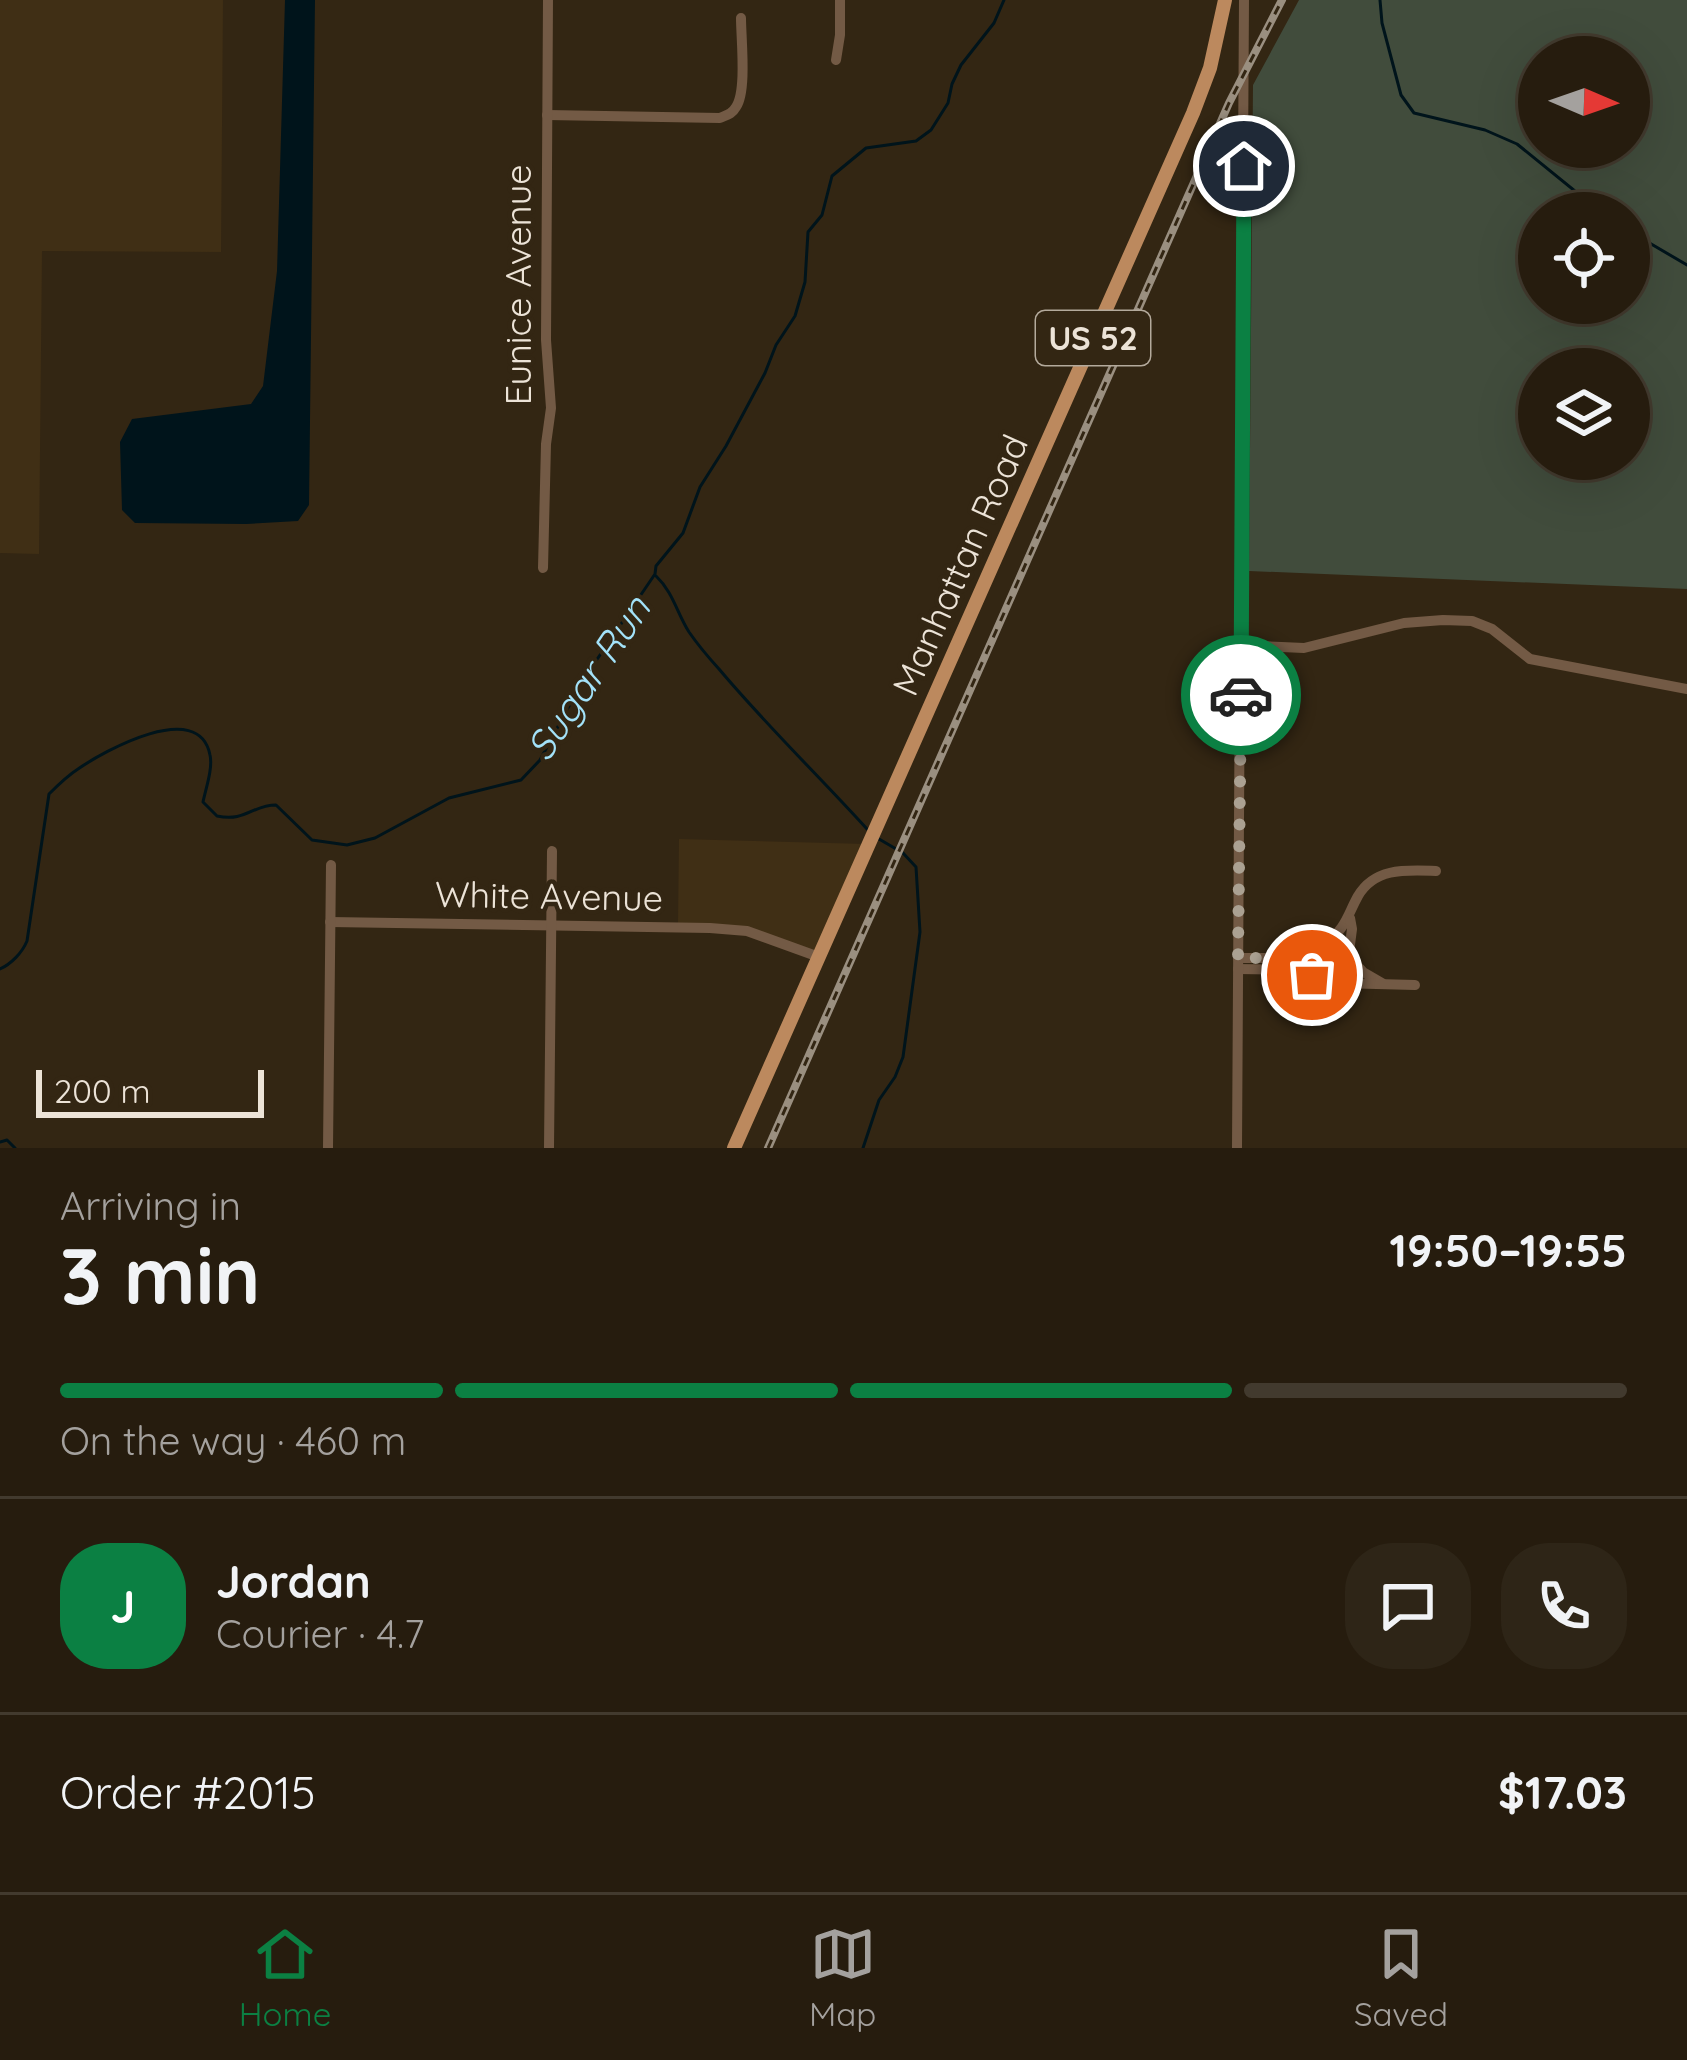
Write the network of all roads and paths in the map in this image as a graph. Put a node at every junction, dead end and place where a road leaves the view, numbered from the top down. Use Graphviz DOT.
graph roads {
  1 [pos="548,0"];
  2 [pos="840,0"];
  3 [pos="1225,0"];
  4 [pos="1244,0"];
  5 [pos="741,18"];
  6 [pos="836,60"];
  7 [pos="547,115"];
  8 [pos="543,568"];
  9 [pos="1241,646"];
  10 [pos="1687,689"];
  11 [pos="552,850"];
  12 [pos="331,866"];
  13 [pos="1436,871"];
  14 [pos="1350,918"];
  15 [pos="330,922"];
  16 [pos="550,926"];
  17 [pos="1326,943"];
  18 [pos="1350,956"];
  19 [pos="819,957"];
  20 [pos="1238,963"];
  21 [pos="1311,964"];
  22 [pos="1338,983"];
  23 [pos="1385,984"];
  24 [pos="1415,985"];
  25 [pos="328,1148"];
  26 [pos="549,1148"];
  27 [pos="734,1148"];
  28 [pos="1237,1148"];
  1 -- 7 [label="street, Eunice Avenue"];
  2 -- 6 [label="street"];
  3 -- 19 [label="main road, Manhattan Road / US 52"];
  4 -- 9 [label="street"];
  5 -- 7 [label="street"];
  7 -- 8 [label="street, Eunice Avenue"];
  9 -- 10 [label="street"];
  9 -- 20 [label="street"];
  11 -- 16 [label="street"];
  12 -- 15 [label="street"];
  13 -- 14 [label="street"];
  14 -- 17 [label="street"];
  14 -- 18 [label="street"];
  15 -- 16 [label="street, White Avenue"];
  15 -- 25 [label="street"];
  16 -- 19 [label="street, White Avenue"];
  16 -- 26 [label="street"];
  17 -- 18 [label="street"];
  17 -- 21 [label="street"];
  18 -- 22 [label="street"];
  18 -- 23 [label="street"];
  19 -- 27 [label="main road, Manhattan Road / US 52"];
  20 -- 21 [label="street"];
  20 -- 28 [label="street"];
  21 -- 22 [label="street"];
  22 -- 23 [label="street"];
  23 -- 24 [label="street"];
}
